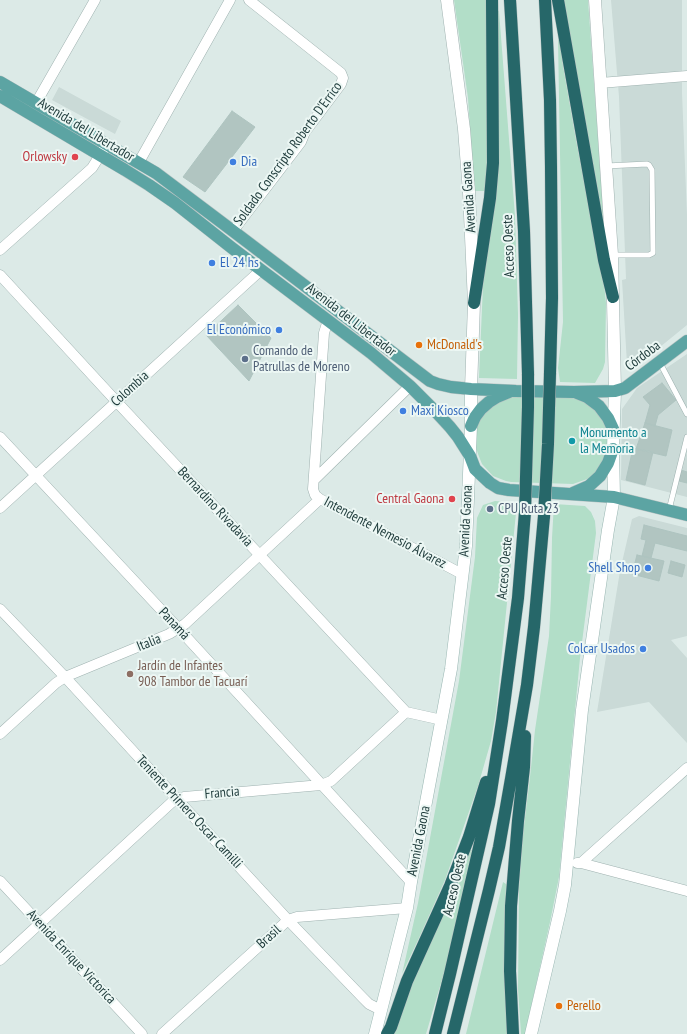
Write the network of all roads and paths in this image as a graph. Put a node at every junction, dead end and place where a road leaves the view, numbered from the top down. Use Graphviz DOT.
graph roads {
  1 [pos="95,0"];
  2 [pos="230,0"];
  3 [pos="249,0"];
  4 [pos="447,0"];
  5 [pos="492,0"];
  6 [pos="510,0"];
  7 [pos="545,0"];
  8 [pos="558,0"];
  9 [pos="595,0"];
  10 [pos="687,76"];
  11 [pos="0,82"];
  12 [pos="600,83"];
  13 [pos="0,96"];
  14 [pos="36,103"];
  15 [pos="107,144"];
  16 [pos="100,156"];
  17 [pos="139,162"];
  18 [pos="606,166"];
  19 [pos="234,231"];
  20 [pos="0,250"];
  21 [pos="612,255"];
  22 [pos="261,270"];
  23 [pos="0,275"];
  24 [pos="613,297"];
  25 [pos="474,303"];
  26 [pos="328,320"];
  27 [pos="687,341"];
  28 [pos="660,362"];
  29 [pos="410,386"];
  30 [pos="471,389"];
  31 [pos="516,390"];
  32 [pos="614,391"];
  33 [pos="574,392"];
  34 [pos="116,402"];
  35 [pos="687,414"];
  36 [pos="470,426"];
  37 [pos="614,431"];
  38 [pos="0,437"];
  39 [pos="687,437"];
  40 [pos="613,449"];
  41 [pos="470,456"];
  42 [pos="36,475"];
  43 [pos="314,480"];
  44 [pos="568,494"];
  45 [pos="614,497"];
  46 [pos="320,500"];
  47 [pos="0,508"];
  48 [pos="669,510"];
  49 [pos="687,515"];
  50 [pos="260,555"];
  51 [pos="462,574"];
  52 [pos="0,609"];
  53 [pos="178,629"];
  54 [pos="65,677"];
  55 [pos="527,685"];
  56 [pos="406,712"];
  57 [pos="442,720"];
  58 [pos="502,720"];
  59 [pos="0,734"];
  60 [pos="687,768"];
  61 [pos="321,785"];
  62 [pos="177,799"];
  63 [pos="581,863"];
  64 [pos="567,864"];
  65 [pos="0,881"];
  66 [pos="411,882"];
  67 [pos="687,891"];
  68 [pos="407,908"];
  69 [pos="288,920"];
  70 [pos="39,923"];
  71 [pos="0,960"];
  72 [pos="381,1010"];
  73 [pos="142,1034"];
  74 [pos="162,1034"];
  75 [pos="375,1034"];
  76 [pos="387,1034"];
  77 [pos="435,1034"];
  78 [pos="454,1034"];
  79 [pos="514,1034"];
  80 [pos="531,1034"];
  1 -- 14 [label="street"];
  2 -- 17 [label="street"];
  3 -- 19 [label="street, Soldado Conscripto Roberto D'Errico"];
  4 -- 25 [label="main road, Avenida Gaona"];
  5 -- 25 [label="highway"];
  6 -- 58 [label="highway, Acceso Oeste, bridge"];
  7 -- 55 [label="highway, bridge"];
  8 -- 24 [label="highway"];
  9 -- 12 [label="main road"];
  10 -- 12 [label="street"];
  11 -- 14 [label="main road, Avenida del Libertador"];
  12 -- 18 [label="main road"];
  13 -- 16 [label="main road, Avenida del Libertador"];
  14 -- 15 [label="main road, Avenida del Libertador"];
  15 -- 16 [label="street"];
  15 -- 17 [label="main road, Avenida del Libertador"];
  16 -- 20 [label="street"];
  16 -- 22 [label="main road, Avenida del Libertador"];
  17 -- 19 [label="main road, Avenida del Libertador"];
  18 -- 21 [label="main road"];
  18 -- 21 [label="lane"];
  19 -- 30 [label="main road, Avenida del Libertador"];
  21 -- 24 [label="main road"];
  22 -- 26 [label="main road, Avenida del Libertador"];
  22 -- 34 [label="street, Colombia"];
  23 -- 34 [label="street, Bernardino Rivadavia"];
  24 -- 32 [label="main road"];
  25 -- 30 [label="main road, Avenida Gaona"];
  26 -- 29 [label="main road, Avenida del Libertador"];
  26 -- 43 [label="street, Intendente Nemesio Álvarez"];
  27 -- 28 [label="main road, Córdoba"];
  28 -- 32 [label="main road, Córdoba"];
  28 -- 35 [label="lane"];
  29 -- 41 [label="main road, Avenida del Libertador"];
  29 -- 43 [label="street"];
  30 -- 31 [label="main road, Avenida del Libertador"];
  30 -- 36 [label="main road, Avenida Gaona"];
  31 -- 33 [label="main road, Avenida del Libertador"];
  31 -- 36 [label="main road"];
  32 -- 33 [label="main road, Avenida del Libertador"];
  32 -- 37 [label="main road"];
  33 -- 37 [label="main road"];
  34 -- 42 [label="street, Colombia"];
  34 -- 50 [label="street, Bernardino Rivadavia"];
  36 -- 41 [label="main road, Avenida Gaona"];
  37 -- 40 [label="main road"];
  38 -- 42 [label="street, Panamá"];
  39 -- 48 [label="lane"];
  40 -- 44 [label="main road"];
  40 -- 45 [label="main road"];
  41 -- 44 [label="main road, Avenida del Libertador"];
  41 -- 51 [label="main road, Avenida Gaona"];
  42 -- 47 [label="street, Colombia"];
  42 -- 53 [label="street, Panamá"];
  43 -- 46 [label="street, Intendente Nemesio Álvarez"];
  44 -- 45 [label="main road, Avenida del Libertador"];
  45 -- 48 [label="main road, Avenida del Libertador"];
  45 -- 64 [label="main road"];
  46 -- 50 [label="street, Italia"];
  46 -- 51 [label="street, Intendente Nemesio Álvarez"];
  48 -- 49 [label="main road, Avenida del Libertador"];
  50 -- 53 [label="street, Italia"];
  50 -- 56 [label="street, Bernardino Rivadavia"];
  51 -- 57 [label="main road, Avenida Gaona"];
  52 -- 54 [label="street, Teniente Primero Oscar Camilli"];
  53 -- 54 [label="street, Italia"];
  53 -- 61 [label="street, Panamá"];
  54 -- 59 [label="street, Italia"];
  54 -- 62 [label="street, Teniente Primero Oscar Camilli"];
  55 -- 78 [label="highway"];
  55 -- 79 [label="highway"];
  56 -- 57 [label="street"];
  56 -- 61 [label="street, Francia"];
  57 -- 66 [label="main road, Avenida Gaona"];
  58 -- 76 [label="highway"];
  58 -- 77 [label="highway, Acceso Oeste"];
  60 -- 63 [label="street"];
  61 -- 62 [label="street, Francia"];
  61 -- 66 [label="street, Panamá"];
  62 -- 69 [label="street, Teniente Primero Oscar Camilli"];
  62 -- 70 [label="street, Francia"];
  63 -- 64 [label="street"];
  63 -- 67 [label="street"];
  64 -- 80 [label="main road"];
  65 -- 70 [label="street, Avenida Enrique Victorica"];
  66 -- 68 [label="main road, Avenida Gaona"];
  68 -- 69 [label="street, Brasil"];
  68 -- 72 [label="main road, Avenida Gaona"];
  69 -- 72 [label="street, Teniente Primero Oscar Camilli"];
  69 -- 74 [label="street, Brasil"];
  70 -- 71 [label="street, Francia"];
  70 -- 73 [label="street, Avenida Enrique Victorica"];
  72 -- 75 [label="main road, Avenida Gaona"];
}
